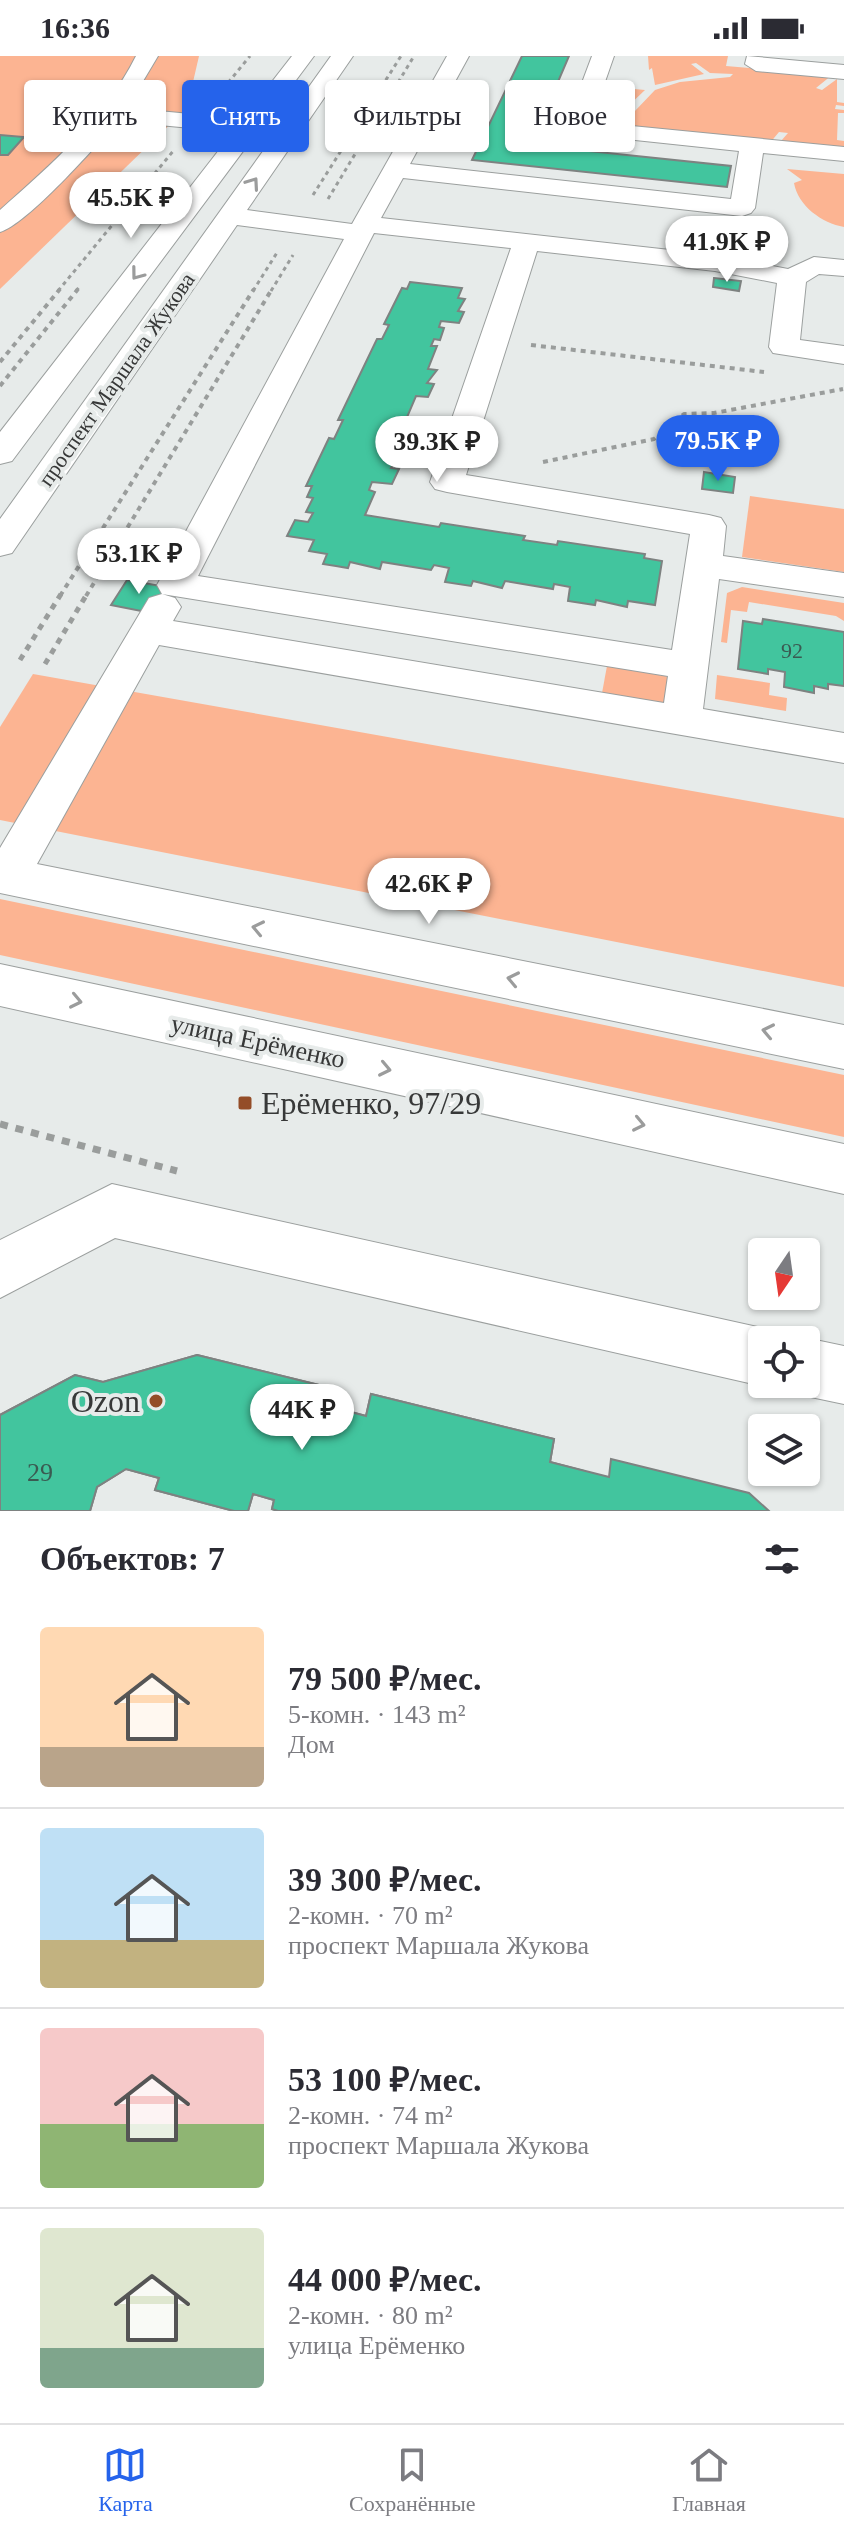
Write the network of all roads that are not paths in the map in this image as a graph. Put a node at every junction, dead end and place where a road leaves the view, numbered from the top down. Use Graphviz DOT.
graph roads {
  1 [pos="147,56"];
  2 [pos="303,56"];
  3 [pos="342,56"];
  4 [pos="458,56"];
  5 [pos="603,56"];
  6 [pos="758,56"];
  7 [pos="844,72"];
  8 [pos="133,80"];
  9 [pos="285,80"];
  10 [pos="752,146"];
  11 [pos="75,152"];
  12 [pos="230,152"];
  13 [pos="844,154"];
  14 [pos="395,170"];
  15 [pos="726,206"];
  16 [pos="230,216"];
  17 [pos="0,224"];
  18 [pos="363,228"];
  19 [pos="527,242"];
  20 [pos="715,263"];
  21 [pos="844,268"];
  22 [pos="792,278"];
  23 [pos="844,355"];
  24 [pos="0,454"];
  25 [pos="0,545"];
  26 [pos="704,565"];
  27 [pos="175,585"];
  28 [pos="844,585"];
  29 [pos="150,630"];
  30 [pos="689,666"];
  31 [pos="681,720"];
  32 [pos="844,748"];
  33 [pos="3,875"];
  34 [pos="0,985"];
  35 [pos="844,1047"];
  36 [pos="844,1169"];
  37 [pos="0,1270"];
  38 [pos="748,1354"];
  39 [pos="820,1370"];
  40 [pos="844,1375"];
  1 -- 8 [label="street"];
  2 -- 9 [label="street, проспект Маршала Жукова"];
  16 -- 3 [label="street, проспект Маршала Жукова, one-way"];
  4 -- 14 [label="street"];
  5 -- 10 [label="street"];
  6 -- 7 [label="street"];
  10 -- 13 [label="street"];
  10 -- 15 [label="street"];
  11 -- 17 [label="street"];
  12 -- 24 [label="street, проспект Маршала Жукова, one-way"];
  14 -- 15 [label="street"];
  14 -- 18 [label="street"];
  15 -- 20 [label="street"];
  16 -- 18 [label="street"];
  16 -- 25 [label="street, проспект Маршала Жукова"];
  18 -- 19 [label="street"];
  18 -- 27 [label="street"];
  19 -- 20 [label="street"];
  19 -- 26 [label="street"];
  20 -- 22 [label="street"];
  21 -- 22 [label="street"];
  22 -- 23 [label="street"];
  26 -- 28 [label="street"];
  26 -- 30 [label="street"];
  27 -- 29 [label="street"];
  27 -- 30 [label="street"];
  29 -- 31 [label="street"];
  29 -- 33 [label="street"];
  30 -- 31 [label="street"];
  31 -- 32 [label="street"];
  35 -- 33 [label="street, one-way"];
  34 -- 36 [label="street, улица Ерёменко, one-way"];
  37 -- 38 [label="street"];
  39 -- 40 [label="street"];
}
